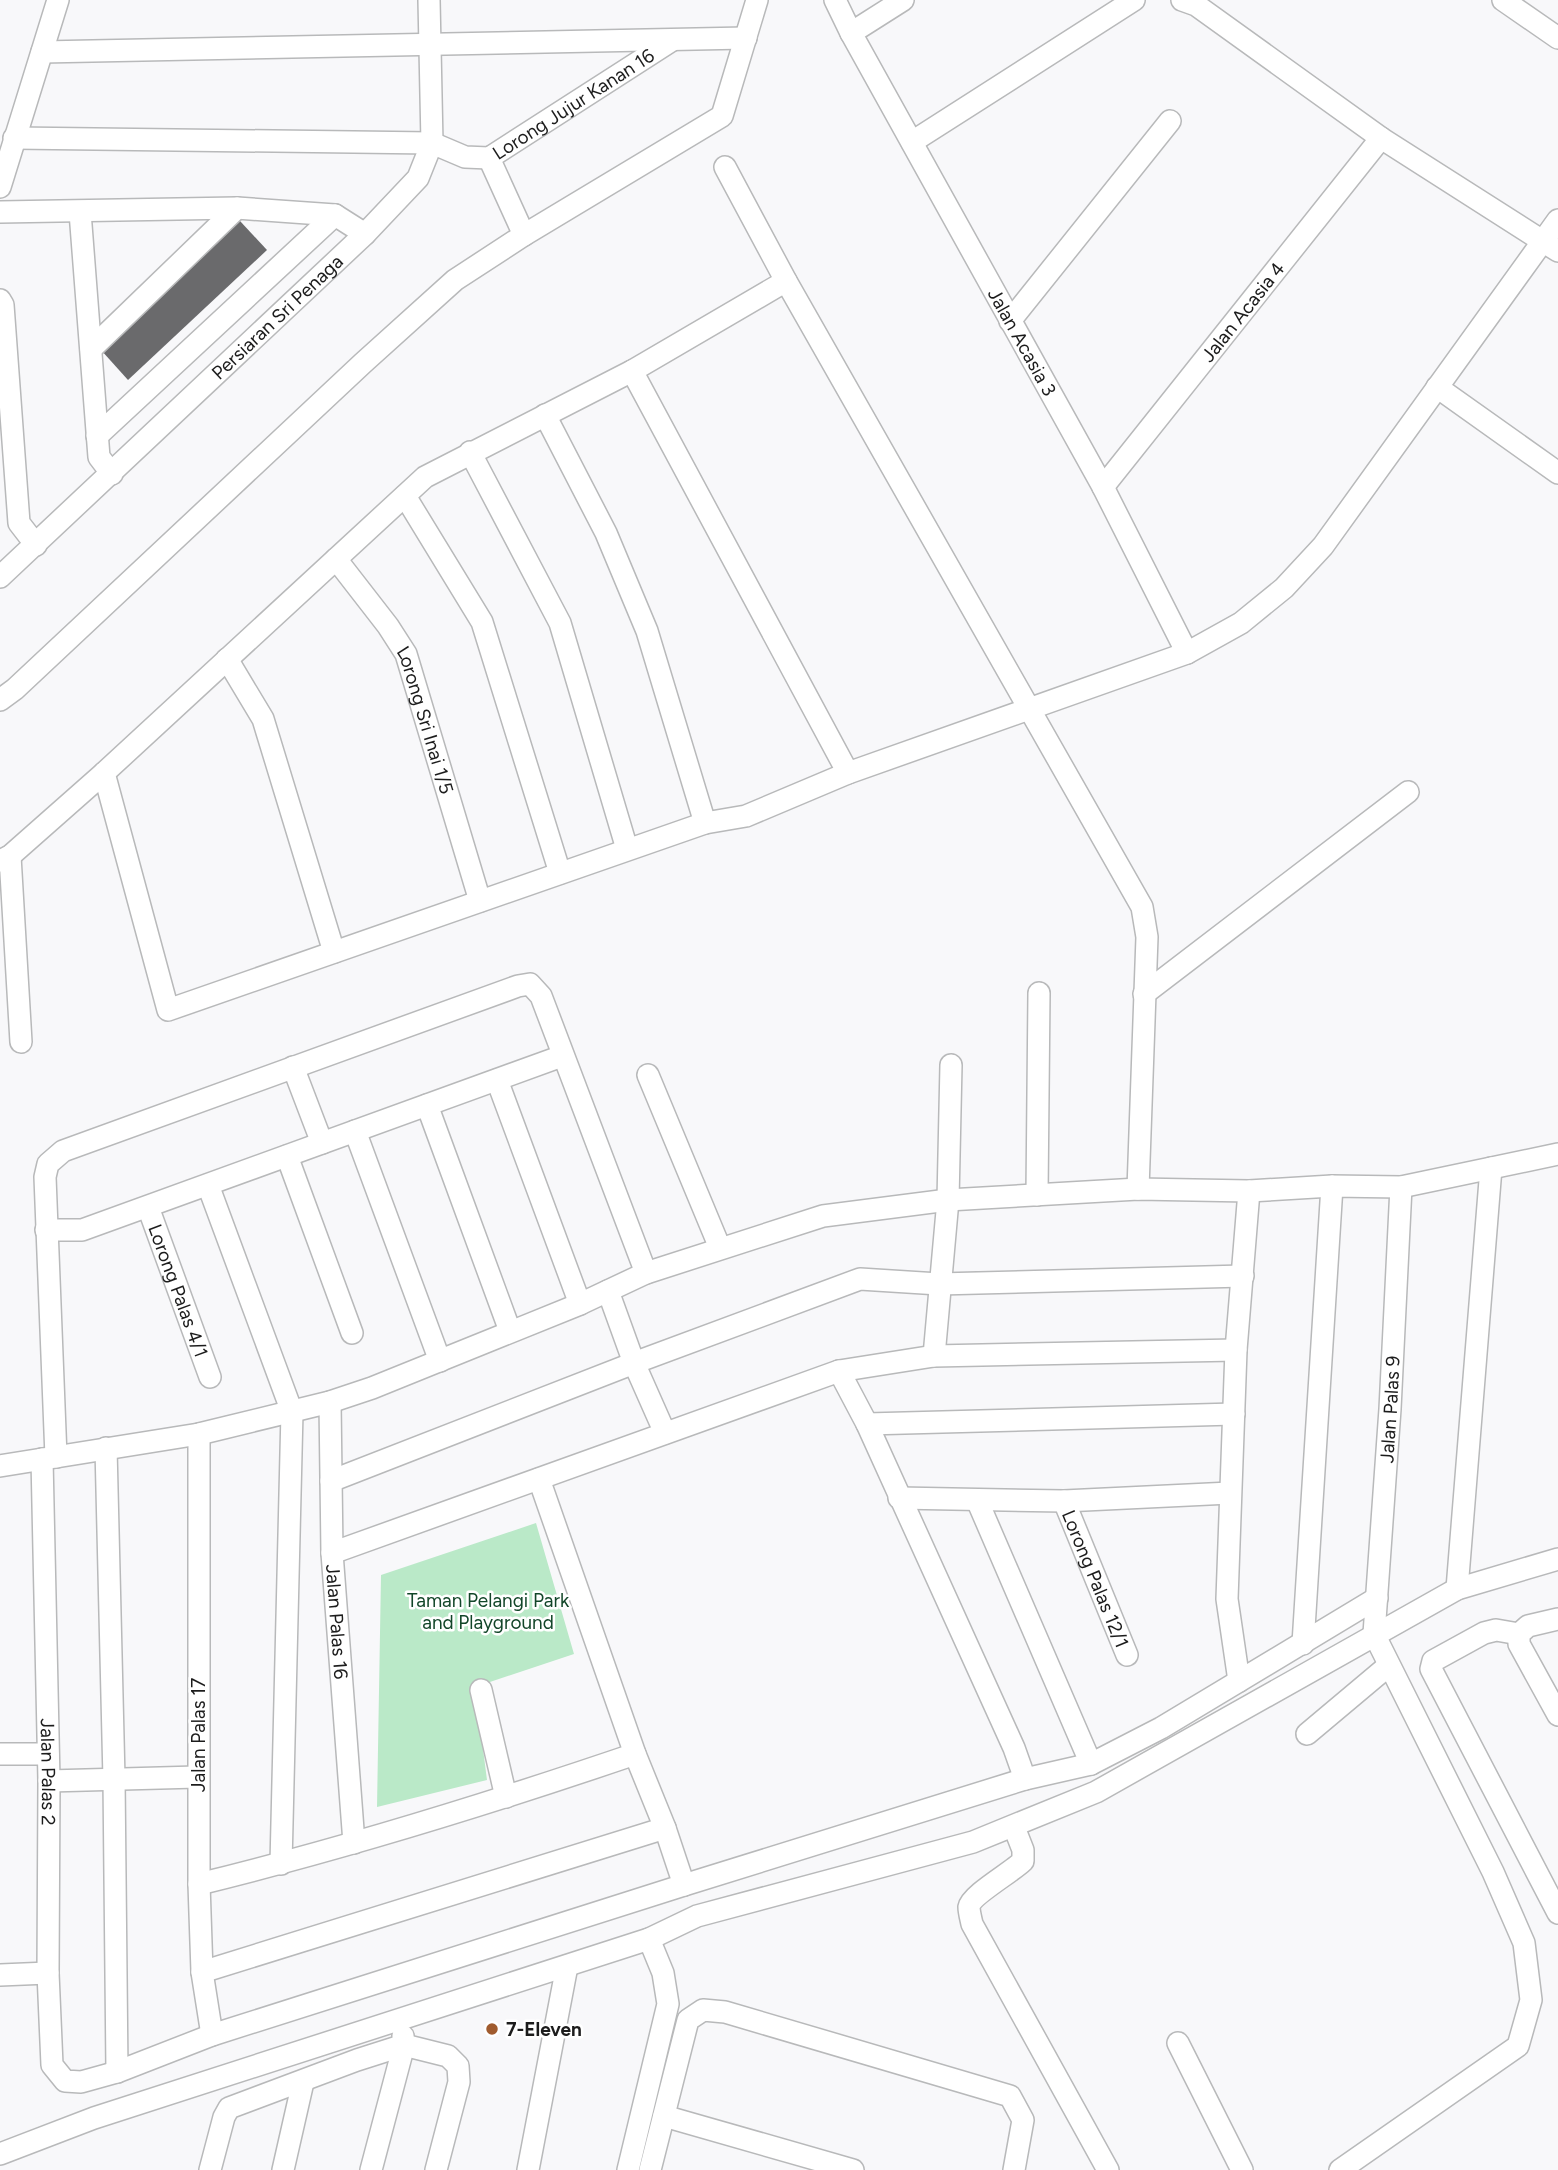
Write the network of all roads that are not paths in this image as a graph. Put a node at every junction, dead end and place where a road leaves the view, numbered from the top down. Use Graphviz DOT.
graph roads {
  1 [pos="58,0"];
  2 [pos="429,0"];
  3 [pos="757,0"];
  4 [pos="835,0"];
  5 [pos="902,0"];
  6 [pos="1135,0"];
  7 [pos="1182,0"];
  8 [pos="1503,0"];
  9 [pos="851,33"];
  10 [pos="746,38"];
  11 [pos="1558,38"];
  12 [pos="672,40"];
  13 [pos="429,45"];
  14 [pos="42,52"];
  15 [pos="1170,121"];
  16 [pos="14,138"];
  17 [pos="1381,138"];
  18 [pos="912,142"];
  19 [pos="432,143"];
  20 [pos="489,158"];
  21 [pos="725,167"];
  22 [pos="0,187"];
  23 [pos="237,208"];
  24 [pos="0,212"];
  25 [pos="80,212"];
  26 [pos="335,215"];
  27 [pos="1558,220"];
  28 [pos="365,234"];
  29 [pos="524,235"];
  30 [pos="1550,246"];
  31 [pos="786,281"];
  32 [pos="0,300"];
  33 [pos="1010,321"];
  34 [pos="91,349"];
  35 [pos="632,371"];
  36 [pos="1437,387"];
  37 [pos="545,415"];
  38 [pos="97,436"];
  39 [pos="470,452"];
  40 [pos="1558,472"];
  41 [pos="112,474"];
  42 [pos="1102,487"];
  43 [pos="405,496"];
  44 [pos="36,545"];
  45 [pos="337,559"];
  46 [pos="0,578"];
  47 [pos="1187,653"];
  48 [pos="227,659"];
  49 [pos="0,700"];
  50 [pos="1029,710"];
  51 [pos="104,773"];
  52 [pos="848,773"];
  53 [pos="1408,792"];
  54 [pos="705,822"];
  55 [pos="628,849"];
  56 [pos="5,858"];
  57 [pos="560,873"];
  58 [pos="480,901"];
  59 [pos="334,952"];
  60 [pos="1039,993"];
  61 [pos="1144,994"];
  62 [pos="22,1042"];
  63 [pos="562,1056"];
  64 [pos="951,1065"];
  65 [pos="293,1067"];
  66 [pos="648,1075"];
  67 [pos="497,1080"];
  68 [pos="427,1105"];
  69 [pos="355,1131"];
  70 [pos="322,1143"];
  71 [pos="1558,1154"];
  72 [pos="287,1156"];
  73 [pos="1491,1168"];
  74 [pos="208,1185"];
  75 [pos="1332,1185"];
  76 [pos="1401,1187"];
  77 [pos="1138,1189"];
  78 [pos="1249,1191"];
  79 [pos="1037,1195"];
  80 [pos="948,1200"];
  81 [pos="148,1207"];
  82 [pos="46,1230"];
  83 [pos="720,1248"];
  84 [pos="646,1273"];
  85 [pos="1244,1276"];
  86 [pos="939,1284"];
  87 [pos="608,1290"];
  88 [pos="580,1304"];
  89 [pos="510,1331"];
  90 [pos="352,1333"];
  91 [pos="1236,1350"];
  92 [pos="934,1356"];
  93 [pos="440,1360"];
  94 [pos="634,1363"];
  95 [pos="839,1371"];
  96 [pos="210,1377"];
  97 [pos="330,1402"];
  98 [pos="292,1412"];
  99 [pos="1234,1414"];
  100 [pos="867,1424"];
  101 [pos="665,1433"];
  102 [pos="199,1434"];
  103 [pos="106,1448"];
  104 [pos="49,1458"];
  105 [pos="0,1466"];
  106 [pos="539,1479"];
  107 [pos="331,1481"];
  108 [pos="1230,1493"];
  109 [pos="899,1498"];
  110 [pos="977,1500"];
  111 [pos="1064,1501"];
  112 [pos="332,1553"];
  113 [pos="1558,1559"];
  114 [pos="1457,1589"];
  115 [pos="1377,1598"];
  116 [pos="1558,1619"];
  117 [pos="1374,1634"];
  118 [pos="1519,1634"];
  119 [pos="1303,1644"];
  120 [pos="1127,1655"];
  121 [pos="1388,1665"];
  122 [pos="1239,1681"];
  123 [pos="481,1690"];
  124 [pos="1558,1715"];
  125 [pos="1307,1734"];
  126 [pos="0,1754"];
  127 [pos="48,1754"];
  128 [pos="635,1754"];
  129 [pos="1091,1764"];
  130 [pos="197,1777"];
  131 [pos="114,1779"];
  132 [pos="1025,1780"];
  133 [pos="49,1781"];
  134 [pos="506,1797"];
  135 [pos="1014,1827"];
  136 [pos="665,1828"];
  137 [pos="354,1843"];
  138 [pos="281,1864"];
  139 [pos="199,1884"];
  140 [pos="684,1885"];
  141 [pos="1553,1889"];
  142 [pos="1558,1913"];
  143 [pos="649,1940"];
  144 [pos="567,1966"];
  145 [pos="202,1972"];
  146 [pos="48,1973"];
  147 [pos="0,1975"];
  148 [pos="401,2019"];
  149 [pos="212,2035"];
  150 [pos="1178,2043"];
  151 [pos="404,2045"];
  152 [pos="117,2072"];
  153 [pos="303,2082"];
  154 [pos="664,2116"];
  155 [pos="0,2154"];
  156 [pos="210,2170"];
  157 [pos="283,2170"];
  158 [pos="372,2170"];
  159 [pos="436,2170"];
  160 [pos="528,2170"];
  161 [pos="628,2170"];
  162 [pos="650,2170"];
  163 [pos="853,2170"];
  164 [pos="1014,2170"];
  165 [pos="1108,2170"];
  166 [pos="1242,2170"];
  167 [pos="1340,2170"];
  1 -- 14 [label="street"];
  2 -- 13 [label="street, Persiaran Sri Penaga"];
  3 -- 10 [label="street"];
  4 -- 9 [label="street, Jalan Acasia 3"];
  5 -- 9 [label="street"];
  6 -- 18 [label="street"];
  7 -- 17 [label="street"];
  8 -- 11 [label="street"];
  9 -- 18 [label="street, Jalan Acasia 3"];
  10 -- 12 [label="street"];
  10 -- 29 [label="street"];
  12 -- 13 [label="street"];
  12 -- 20 [label="street, Lorong Jujur Kanan 16"];
  13 -- 14 [label="street"];
  13 -- 19 [label="street, Persiaran Sri Penaga"];
  14 -- 16 [label="street"];
  15 -- 33 [label="street"];
  16 -- 19 [label="street"];
  16 -- 22 [label="street"];
  17 -- 30 [label="street"];
  17 -- 42 [label="street, Jalan Acasia 4"];
  18 -- 33 [label="street, Jalan Acasia 3"];
  19 -- 20 [label="street, Lorong Jujur Kanan 16"];
  19 -- 28 [label="street, Persiaran Sri Penaga"];
  20 -- 29 [label="street"];
  21 -- 31 [label="street"];
  23 -- 25 [label="street"];
  23 -- 26 [label="street"];
  23 -- 34 [label="street"];
  24 -- 25 [label="street"];
  25 -- 34 [label="street"];
  26 -- 28 [label="street"];
  26 -- 38 [label="street"];
  27 -- 30 [label="street"];
  28 -- 41 [label="street, Persiaran Sri Penaga"];
  29 -- 49 [label="street"];
  30 -- 36 [label="street"];
  31 -- 35 [label="street"];
  31 -- 50 [label="street"];
  32 -- 44 [label="street"];
  33 -- 42 [label="street, Jalan Acasia 3"];
  34 -- 38 [label="street"];
  35 -- 37 [label="street"];
  35 -- 52 [label="street"];
  36 -- 40 [label="street"];
  36 -- 47 [label="street"];
  37 -- 39 [label="street"];
  37 -- 54 [label="street"];
  38 -- 41 [label="street"];
  39 -- 43 [label="street"];
  39 -- 55 [label="street"];
  41 -- 44 [label="street, Persiaran Sri Penaga"];
  42 -- 47 [label="street, Jalan Acasia 3"];
  43 -- 45 [label="street"];
  43 -- 57 [label="street"];
  44 -- 46 [label="street, Persiaran Sri Penaga"];
  45 -- 48 [label="street"];
  45 -- 58 [label="street, Lorong Sri Inai 1/5"];
  47 -- 50 [label="street"];
  48 -- 51 [label="street"];
  48 -- 59 [label="street"];
  50 -- 52 [label="street"];
  50 -- 61 [label="street"];
  51 -- 56 [label="street"];
  51 -- 59 [label="street"];
  52 -- 54 [label="street"];
  53 -- 61 [label="street"];
  54 -- 55 [label="street"];
  55 -- 57 [label="street"];
  56 -- 62 [label="street"];
  57 -- 58 [label="street"];
  58 -- 59 [label="street"];
  60 -- 79 [label="street"];
  61 -- 77 [label="street"];
  63 -- 65 [label="street"];
  63 -- 67 [label="street"];
  63 -- 84 [label="street"];
  64 -- 80 [label="street"];
  65 -- 70 [label="street"];
  65 -- 82 [label="street, Jalan Palas 2"];
  66 -- 83 [label="street"];
  67 -- 68 [label="street"];
  67 -- 88 [label="street"];
  68 -- 69 [label="street"];
  68 -- 89 [label="street"];
  69 -- 70 [label="street"];
  69 -- 93 [label="street"];
  70 -- 72 [label="street"];
  71 -- 73 [label="street"];
  72 -- 74 [label="street"];
  72 -- 90 [label="street"];
  73 -- 76 [label="street"];
  73 -- 114 [label="street"];
  74 -- 81 [label="street"];
  74 -- 98 [label="street"];
  75 -- 76 [label="street"];
  75 -- 78 [label="street"];
  75 -- 119 [label="street"];
  76 -- 115 [label="street, Jalan Palas 9"];
  77 -- 78 [label="street"];
  77 -- 79 [label="street"];
  78 -- 85 [label="street"];
  79 -- 80 [label="street"];
  80 -- 83 [label="street"];
  80 -- 86 [label="street"];
  81 -- 82 [label="street"];
  81 -- 96 [label="street, Lorong Palas 4/1"];
  82 -- 104 [label="street, Jalan Palas 2"];
  83 -- 84 [label="street"];
  84 -- 87 [label="street"];
  85 -- 86 [label="street"];
  85 -- 91 [label="street"];
  86 -- 92 [label="street"];
  86 -- 94 [label="street"];
  87 -- 88 [label="street"];
  87 -- 94 [label="street"];
  88 -- 89 [label="street"];
  89 -- 93 [label="street"];
  91 -- 92 [label="street"];
  91 -- 99 [label="street"];
  92 -- 95 [label="street"];
  93 -- 97 [label="street"];
  94 -- 101 [label="street"];
  94 -- 107 [label="street"];
  95 -- 100 [label="street"];
  95 -- 101 [label="street"];
  97 -- 98 [label="street"];
  97 -- 107 [label="street, Jalan Palas 16"];
  98 -- 102 [label="street"];
  98 -- 138 [label="street"];
  99 -- 100 [label="street"];
  99 -- 108 [label="street"];
  100 -- 109 [label="street"];
  101 -- 106 [label="street"];
  102 -- 103 [label="street"];
  102 -- 130 [label="street, Jalan Palas 17"];
  103 -- 104 [label="street"];
  103 -- 131 [label="street"];
  104 -- 105 [label="street"];
  104 -- 127 [label="street, Jalan Palas 2"];
  106 -- 112 [label="street"];
  106 -- 128 [label="street"];
  107 -- 112 [label="street, Jalan Palas 16"];
  108 -- 111 [label="street"];
  108 -- 122 [label="street"];
  109 -- 110 [label="street"];
  109 -- 132 [label="street"];
  110 -- 111 [label="street"];
  110 -- 129 [label="street"];
  111 -- 120 [label="street, Lorong Palas 12/1"];
  112 -- 137 [label="street, Jalan Palas 16"];
  113 -- 114 [label="street"];
  114 -- 117 [label="street"];
  115 -- 117 [label="street, Jalan Palas 9"];
  115 -- 119 [label="street"];
  116 -- 118 [label="street"];
  117 -- 121 [label="street"];
  117 -- 135 [label="street"];
  118 -- 124 [label="street"];
  118 -- 141 [label="street"];
  119 -- 122 [label="street"];
  121 -- 125 [label="street"];
  121 -- 167 [label="street"];
  122 -- 129 [label="street"];
  123 -- 134 [label="street"];
  126 -- 127 [label="street"];
  127 -- 133 [label="street, Jalan Palas 2"];
  128 -- 134 [label="street"];
  128 -- 136 [label="street"];
  129 -- 132 [label="street"];
  130 -- 131 [label="street"];
  130 -- 139 [label="street, Jalan Palas 17"];
  131 -- 133 [label="street"];
  131 -- 152 [label="street"];
  132 -- 140 [label="street"];
  133 -- 146 [label="street, Jalan Palas 2"];
  134 -- 137 [label="street"];
  135 -- 143 [label="street"];
  135 -- 165 [label="street"];
  136 -- 140 [label="street"];
  136 -- 145 [label="street"];
  137 -- 138 [label="street"];
  138 -- 139 [label="street"];
  139 -- 145 [label="street, Jalan Palas 17"];
  140 -- 149 [label="street"];
  141 -- 142 [label="street"];
  143 -- 144 [label="street"];
  143 -- 161 [label="street"];
  144 -- 148 [label="street"];
  144 -- 160 [label="street"];
  145 -- 149 [label="street, Jalan Palas 17"];
  146 -- 147 [label="street"];
  146 -- 152 [label="street, Jalan Palas 2"];
  148 -- 151 [label="street"];
  148 -- 155 [label="street"];
  149 -- 152 [label="street"];
  150 -- 166 [label="street"];
  151 -- 153 [label="street"];
  151 -- 158 [label="street"];
  151 -- 159 [label="street"];
  153 -- 156 [label="street"];
  153 -- 157 [label="street"];
  154 -- 162 [label="street"];
  154 -- 163 [label="street"];
  154 -- 164 [label="street"];
}
